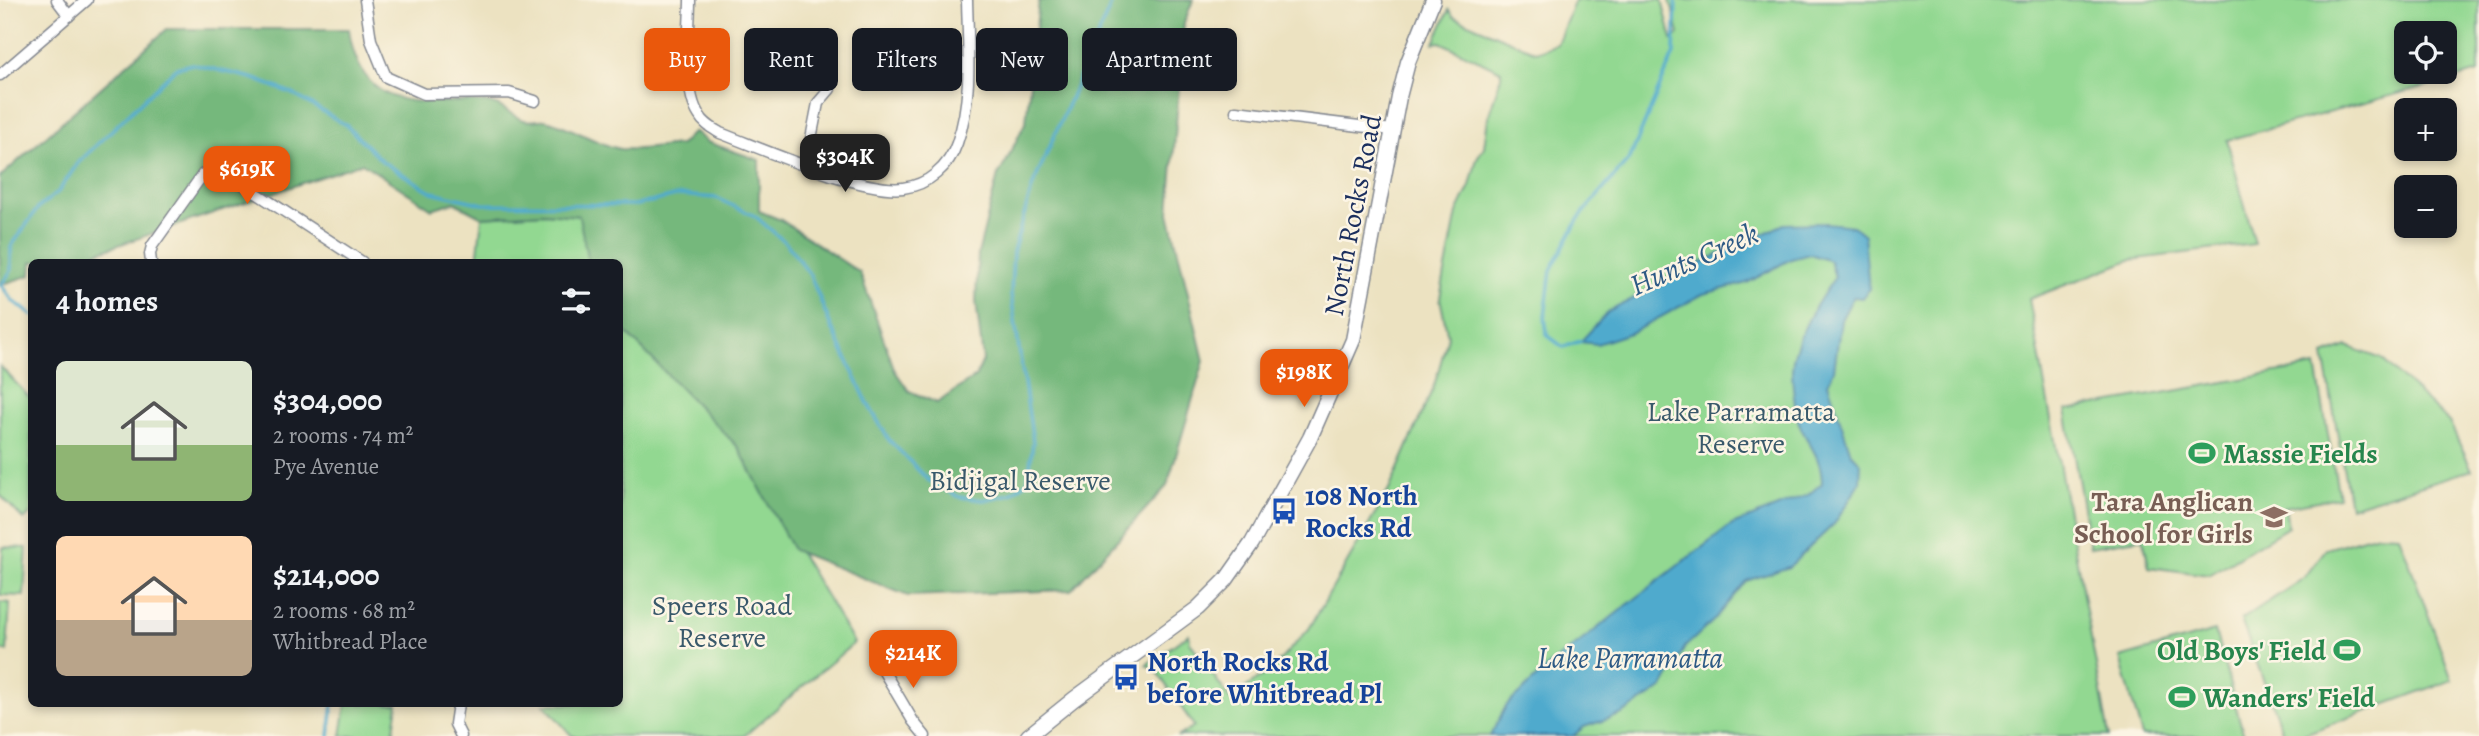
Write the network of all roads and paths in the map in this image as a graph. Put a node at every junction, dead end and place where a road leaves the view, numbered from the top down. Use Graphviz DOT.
graph roads {
  1 [pos="57,0"];
  2 [pos="87,0"];
  3 [pos="366,0"];
  4 [pos="690,0"];
  5 [pos="967,0"];
  6 [pos="1433,0"];
  7 [pos="69,16"];
  8 [pos="0,75"];
  9 [pos="828,91"];
  10 [pos="536,101"];
  11 [pos="1236,111"];
  12 [pos="1392,130"];
  13 [pos="806,164"];
  14 [pos="151,259"];
  15 [pos="357,259"];
  16 [pos="877,660"];
  17 [pos="457,707"];
  18 [pos="461,736"];
  19 [pos="925,736"];
  20 [pos="1028,736"];
  1 -- 7 [label="street"];
  2 -- 7 [label="street"];
  3 -- 10 [label="street"];
  4 -- 13 [label="street"];
  5 -- 13 [label="street"];
  6 -- 12 [label="main road, North Rocks Road"];
  7 -- 8 [label="street"];
  9 -- 13 [label="street"];
  11 -- 12 [label="street"];
  12 -- 20 [label="main road, North Rocks Road"];
  14 -- 15 [label="street"];
  16 -- 19 [label="street"];
  17 -- 18 [label="street"];
}
